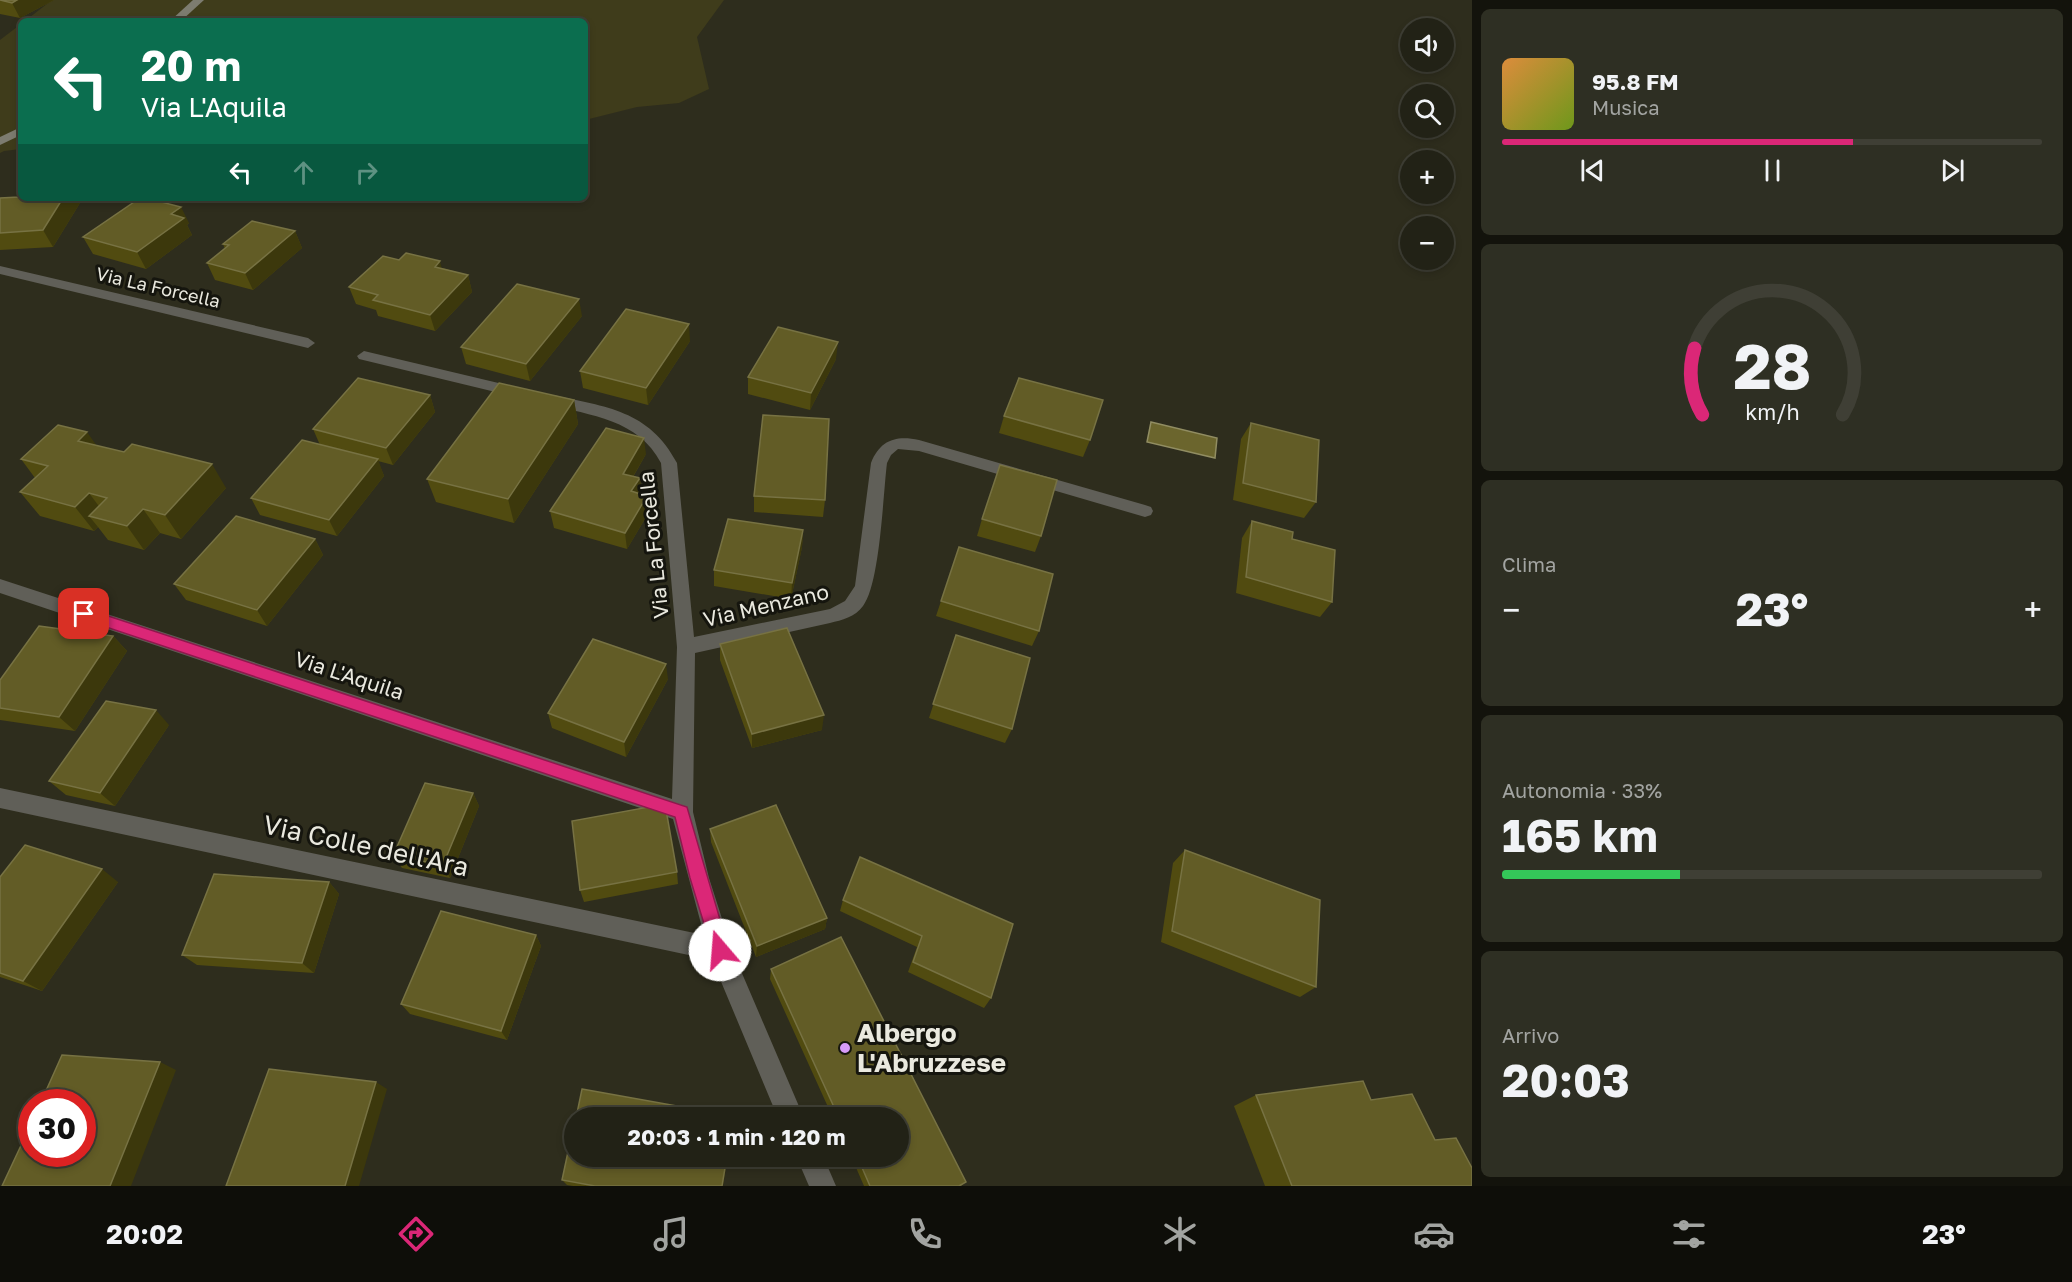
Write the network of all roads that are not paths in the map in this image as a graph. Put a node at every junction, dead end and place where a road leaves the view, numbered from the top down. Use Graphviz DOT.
graph roads {
  1 [pos="199,0"];
  2 [pos="179,18"];
  3 [pos="18,132"];
  4 [pos="0,142"];
  5 [pos="0,270"];
  6 [pos="308,343"];
  7 [pos="364,356"];
  8 [pos="1145,511"];
  9 [pos="0,586"];
  10 [pos="686,647"];
  11 [pos="0,798"];
  12 [pos="682,812"];
  13 [pos="720,950"];
  14 [pos="787,1107"];
  15 [pos="814,1167"];
  16 [pos="822,1186"];
  1 -- 2 [label="main road"];
  3 -- 4 [label="main road"];
  5 -- 6 [label="street, Via La Forcella"];
  7 -- 10 [label="street, Via La Forcella"];
  8 -- 10 [label="street, Via Menzano"];
  9 -- 12 [label="street, Via L'Aquila"];
  10 -- 12 [label="street, Via La Forcella"];
  11 -- 13 [label="street, Via Colle dell'Ara"];
  12 -- 13 [label="street, Via La Forcella"];
  13 -- 14 [label="street, Via La Forcella"];
  15 -- 16 [label="street"];
}
